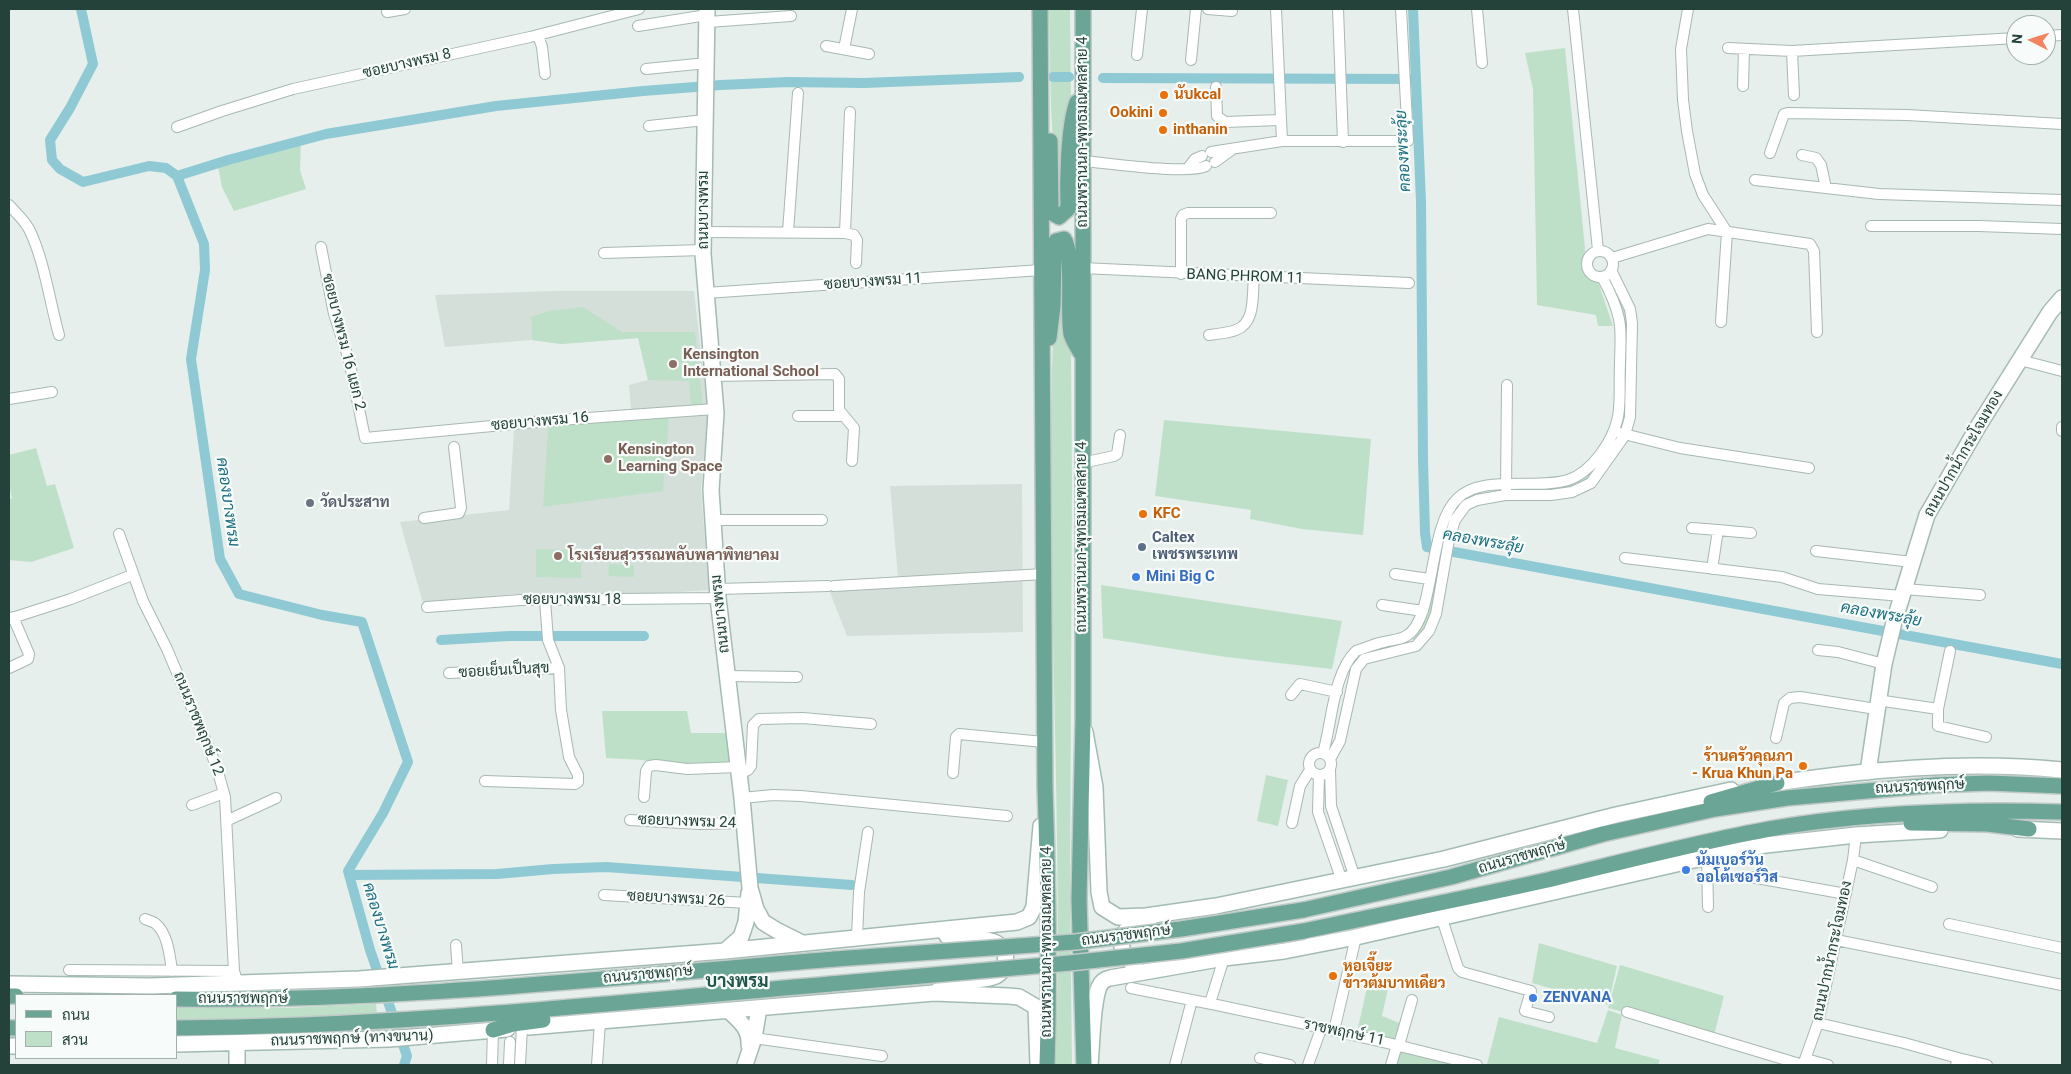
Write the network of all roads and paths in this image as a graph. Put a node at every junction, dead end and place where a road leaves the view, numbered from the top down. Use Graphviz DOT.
graph roads {
  1 [pos="405,9"];
  2 [pos="639,9"];
  3 [pos="852,9"];
  4 [pos="1040,9"];
  5 [pos="1083,9"];
  6 [pos="1142,9"];
  7 [pos="1196,9"];
  8 [pos="1208,9"];
  9 [pos="1276,9"];
  10 [pos="1338,9"];
  11 [pos="1401,9"];
  12 [pos="1477,9"];
  13 [pos="1573,9"];
  14 [pos="1688,9"];
  15 [pos="1232,11"];
  16 [pos="387,12"];
  17 [pos="707,15"];
  18 [pos="791,16"];
  19 [pos="638,26"];
  20 [pos="538,35"];
  21 [pos="2006,39"];
  22 [pos="826,46"];
  23 [pos="1728,48"];
  24 [pos="844,49"];
  25 [pos="1744,49"];
  26 [pos="1792,51"];
  27 [pos="869,54"];
  28 [pos="1137,55"];
  29 [pos="1191,60"];
  30 [pos="707,63"];
  31 [pos="1482,63"];
  32 [pos="646,69"];
  33 [pos="545,74"];
  34 [pos="1083,86"];
  35 [pos="1743,86"];
  36 [pos="1216,87"];
  37 [pos="798,93"];
  38 [pos="1794,95"];
  39 [pos="1041,98"];
  40 [pos="850,112"];
  41 [pos="705,120"];
  42 [pos="1280,120"];
  43 [pos="2062,124"];
  44 [pos="649,126"];
  45 [pos="177,127"];
  46 [pos="1282,141"];
  47 [pos="1343,142"];
  48 [pos="1233,149"];
  49 [pos="1770,153"];
  50 [pos="1802,155"];
  51 [pos="1083,161"];
  52 [pos="1188,168"];
  53 [pos="1755,180"];
  54 [pos="1826,188"];
  55 [pos="2062,200"];
  56 [pos="9,205"];
  57 [pos="1270,213"];
  58 [pos="1871,226"];
  59 [pos="2062,230"];
  60 [pos="703,232"];
  61 [pos="788,232"];
  62 [pos="1727,232"];
  63 [pos="845,233"];
  64 [pos="321,247"];
  65 [pos="703,250"];
  66 [pos="1598,250"];
  67 [pos="604,253"];
  68 [pos="1612,258"];
  69 [pos="856,263"];
  70 [pos="1082,268"];
  71 [pos="1041,270"];
  72 [pos="1611,270"];
  73 [pos="1181,274"];
  74 [pos="1254,277"];
  75 [pos="1602,277"];
  76 [pos="1409,283"];
  77 [pos="706,293"];
  78 [pos="2060,306"];
  79 [pos="1721,322"];
  80 [pos="1817,332"];
  81 [pos="59,335"];
  82 [pos="1209,335"];
  83 [pos="1082,354"];
  84 [pos="1042,358"];
  85 [pos="2020,360"];
  86 [pos="2062,371"];
  87 [pos="712,376"];
  88 [pos="1507,386"];
  89 [pos="52,392"];
  90 [pos="9,399"];
  91 [pos="715,409"];
  92 [pos="798,416"];
  93 [pos="842,416"];
  94 [pos="2062,427"];
  95 [pos="452,431"];
  96 [pos="1614,431"];
  97 [pos="2062,432"];
  98 [pos="1120,435"];
  99 [pos="1625,435"];
  100 [pos="365,438"];
  101 [pos="852,461"];
  102 [pos="1082,463"];
  103 [pos="1809,468"];
  104 [pos="1506,484"];
  105 [pos="1505,495"];
  106 [pos="424,518"];
  107 [pos="713,520"];
  108 [pos="822,520"];
  109 [pos="1692,528"];
  110 [pos="1718,530"];
  111 [pos="1751,533"];
  112 [pos="119,534"];
  113 [pos="1437,540"];
  114 [pos="1449,541"];
  115 [pos="1816,551"];
  116 [pos="1434,557"];
  117 [pos="1625,558"];
  118 [pos="1446,560"];
  119 [pos="1912,562"];
  120 [pos="1712,569"];
  121 [pos="1044,574"];
  122 [pos="1395,574"];
  123 [pos="132,575"];
  124 [pos="1429,579"];
  125 [pos="1903,592"];
  126 [pos="718,594"];
  127 [pos="1980,595"];
  128 [pos="545,600"];
  129 [pos="1382,605"];
  130 [pos="427,607"];
  131 [pos="1423,611"];
  132 [pos="11,618"];
  133 [pos="1818,650"];
  134 [pos="1950,651"];
  135 [pos="1884,664"];
  136 [pos="9,668"];
  137 [pos="559,668"];
  138 [pos="449,674"];
  139 [pos="728,676"];
  140 [pos="797,677"];
  141 [pos="1341,678"];
  142 [pos="1354,680"];
  143 [pos="1337,692"];
  144 [pos="1291,695"];
  145 [pos="1876,704"];
  146 [pos="1938,709"];
  147 [pos="1083,721"];
  148 [pos="871,724"];
  149 [pos="1986,737"];
  150 [pos="1776,738"];
  151 [pos="1044,742"];
  152 [pos="1328,761"];
  153 [pos="739,770"];
  154 [pos="2062,770"];
  155 [pos="1868,772"];
  156 [pos="953,773"];
  157 [pos="1314,773"];
  158 [pos="485,781"];
  159 [pos="1777,783"];
  160 [pos="2062,786"];
  161 [pos="1044,787"];
  162 [pos="224,793"];
  163 [pos="644,797"];
  164 [pos="276,798"];
  165 [pos="742,798"];
  166 [pos="192,805"];
  167 [pos="2062,812"];
  168 [pos="1007,816"];
  169 [pos="1855,818"];
  170 [pos="630,820"];
  171 [pos="226,821"];
  172 [pos="744,823"];
  173 [pos="1292,823"];
  174 [pos="1648,823"];
  175 [pos="2029,829"];
  176 [pos="2062,831"];
  177 [pos="868,832"];
  178 [pos="1856,834"];
  179 [pos="1706,857"];
  180 [pos="1853,860"];
  181 [pos="1751,877"];
  182 [pos="1349,880"];
  183 [pos="749,886"];
  184 [pos="1932,887"];
  185 [pos="1846,894"];
  186 [pos="604,895"];
  187 [pos="1216,906"];
  188 [pos="1708,907"];
  189 [pos="145,919"];
  190 [pos="1442,919"];
  191 [pos="1949,924"];
  192 [pos="932,931"];
  193 [pos="857,937"];
  194 [pos="1356,937"];
  195 [pos="1836,940"];
  196 [pos="804,944"];
  197 [pos="456,945"];
  198 [pos="2062,948"];
  199 [pos="725,951"];
  200 [pos="1221,958"];
  201 [pos="69,970"];
  202 [pos="172,972"];
  203 [pos="458,972"];
  204 [pos="236,978"];
  205 [pos="9,984"];
  206 [pos="2062,985"];
  207 [pos="1132,988"];
  208 [pos="934,993"];
  209 [pos="178,999"];
  210 [pos="1192,1000"];
  211 [pos="1412,1000"];
  212 [pos="614,1003"];
  213 [pos="1210,1003"];
  214 [pos="759,1008"];
  215 [pos="729,1011"];
  216 [pos="1627,1012"];
  217 [pos="1549,1017"];
  218 [pos="600,1022"];
  219 [pos="1818,1023"];
  220 [pos="525,1027"];
  221 [pos="178,1028"];
  222 [pos="1321,1029"];
  223 [pos="493,1030"];
  224 [pos="1334,1031"];
  225 [pos="510,1042"];
  226 [pos="237,1043"];
  227 [pos="178,1044"];
  228 [pos="752,1044"];
  229 [pos="1398,1045"];
  230 [pos="882,1056"];
  231 [pos="1260,1058"];
  232 [pos="1957,1062"];
  233 [pos="1804,1063"];
  234 [pos="237,1065"];
  235 [pos="492,1065"];
  236 [pos="509,1065"];
  237 [pos="520,1065"];
  238 [pos="597,1065"];
  239 [pos="745,1065"];
  240 [pos="1038,1065"];
  241 [pos="1048,1065"];
  242 [pos="1084,1065"];
  243 [pos="1090,1065"];
  244 [pos="1175,1065"];
  245 [pos="1290,1065"];
  246 [pos="1308,1065"];
  247 [pos="1391,1065"];
  248 [pos="1477,1065"];
  249 [pos="1828,1065"];
  250 [pos="1987,1065"];
  1 -- 16 [label="street"];
  2 -- 20 [label="street, ซอยบางพรม 8"];
  3 -- 24 [label="street"];
  4 -- 39 [label="main road, ถนนพรานนก-พุทธมณฑลสาย 4"];
  5 -- 34 [label="main road, ถนนพรานนก-พุทธมณฑลสาย 4"];
  6 -- 28 [label="street"];
  7 -- 29 [label="street"];
  8 -- 15 [label="street"];
  9 -- 42 [label="street"];
  10 -- 47 [label="street"];
  11 -- 47 [label="street"];
  12 -- 31 [label="street"];
  13 -- 66 [label="street"];
  14 -- 62 [label="street"];
  17 -- 18 [label="street"];
  17 -- 19 [label="street"];
  17 -- 30 [label="main road, ถนนบางพรม"];
  20 -- 33 [label="street"];
  20 -- 45 [label="street, ซอยบางพรม 8"];
  21 -- 26 [label="street"];
  22 -- 24 [label="street"];
  23 -- 25 [label="street"];
  24 -- 27 [label="street"];
  25 -- 26 [label="street"];
  25 -- 35 [label="street"];
  26 -- 38 [label="street"];
  30 -- 32 [label="street"];
  30 -- 41 [label="main road, ถนนบางพรม"];
  34 -- 39 [label="main road"];
  34 -- 51 [label="main road, ถนนพรานนก-พุทธมณฑลสาย 4"];
  36 -- 42 [label="street"];
  37 -- 61 [label="street"];
  39 -- 71 [label="main road, ถนนพรานนก-พุทธมณฑลสาย 4"];
  40 -- 63 [label="street"];
  41 -- 44 [label="street"];
  41 -- 60 [label="main road, ถนนบางพรม"];
  42 -- 46 [label="street"];
  43 -- 49 [label="street"];
  46 -- 47 [label="street"];
  46 -- 48 [label="street"];
  48 -- 52 [label="street"];
  48 -- 52 [label="street"];
  50 -- 54 [label="street"];
  51 -- 52 [label="street"];
  51 -- 70 [label="main road, ถนนพรานนก-พุทธมณฑลสาย 4"];
  53 -- 54 [label="street"];
  54 -- 55 [label="street"];
  56 -- 81 [label="street"];
  57 -- 73 [label="street"];
  58 -- 59 [label="street"];
  60 -- 61 [label="street"];
  60 -- 65 [label="main road, ถนนบางพรม"];
  61 -- 63 [label="street"];
  62 -- 68 [label="street"];
  62 -- 79 [label="street"];
  62 -- 80 [label="street"];
  63 -- 69 [label="street"];
  64 -- 100 [label="street, ซอยบางพรม 16 แยก 2"];
  65 -- 67 [label="street"];
  65 -- 77 [label="main road, ถนนบางพรม"];
  66 -- 68 [label="street"];
  66 -- 75 [label="street"];
  68 -- 72 [label="street"];
  70 -- 73 [label="street, BANG PHROM 11"];
  70 -- 83 [label="main road, ถนนพรานนก-พุทธมณฑลสาย 4"];
  71 -- 77 [label="street, ซอยบางพรม 11"];
  71 -- 84 [label="main road, ถนนพรานนก-พุทธมณฑลสาย 4"];
  72 -- 75 [label="street"];
  72 -- 99 [label="street"];
  73 -- 74 [label="street, BANG PHROM 11"];
  74 -- 76 [label="street, BANG PHROM 11"];
  74 -- 82 [label="street"];
  75 -- 96 [label="street"];
  77 -- 87 [label="main road, ถนนบางพรม"];
  78 -- 85 [label="main road, ถนนปากน้ำกระโจมทอง"];
  83 -- 84 [label="main road"];
  83 -- 102 [label="main road, ถนนพรานนก-พุทธมณฑลสาย 4"];
  84 -- 121 [label="main road, ถนนพรานนก-พุทธมณฑลสาย 4"];
  85 -- 86 [label="street"];
  85 -- 119 [label="main road, ถนนปากน้ำกระโจมทอง"];
  87 -- 91 [label="main road, ถนนบางพรม"];
  87 -- 93 [label="street"];
  88 -- 104 [label="street"];
  89 -- 90 [label="street"];
  91 -- 95 [label="street, ซอยบางพรม 16"];
  91 -- 107 [label="main road, ถนนบางพรม"];
  92 -- 93 [label="street"];
  93 -- 101 [label="street"];
  94 -- 97 [label="street"];
  95 -- 100 [label="street, ซอยบางพรม 16"];
  95 -- 106 [label="street"];
  96 -- 99 [label="street"];
  96 -- 104 [label="street"];
  98 -- 102 [label="street"];
  99 -- 103 [label="street"];
  99 -- 105 [label="street"];
  102 -- 147 [label="main road, ถนนพรานนก-พุทธมณฑลสาย 4"];
  104 -- 105 [label="street"];
  104 -- 113 [label="street"];
  105 -- 114 [label="street"];
  107 -- 108 [label="street"];
  107 -- 126 [label="main road, ถนนบางพรม"];
  109 -- 110 [label="street"];
  110 -- 111 [label="street"];
  110 -- 120 [label="street"];
  112 -- 123 [label="street, ถนนราชพฤกษ์ 12"];
  113 -- 114 [label="street"];
  113 -- 116 [label="street"];
  114 -- 118 [label="street"];
  115 -- 119 [label="street"];
  116 -- 118 [label="street"];
  116 -- 124 [label="street"];
  117 -- 120 [label="street"];
  118 -- 142 [label="street"];
  119 -- 125 [label="main road, ถนนปากน้ำกระโจมทอง"];
  120 -- 125 [label="street"];
  121 -- 126 [label="street, ซอยบางพรม 18"];
  121 -- 151 [label="main road, ถนนพรานนก-พุทธมณฑลสาย 4"];
  122 -- 124 [label="street"];
  123 -- 132 [label="street"];
  123 -- 162 [label="street, ถนนราชพฤกษ์ 12"];
  124 -- 131 [label="street"];
  125 -- 127 [label="street"];
  125 -- 135 [label="main road, ถนนปากน้ำกระโจมทอง"];
  126 -- 128 [label="street, ซอยบางพรม 18"];
  126 -- 139 [label="main road, ถนนบางพรม"];
  128 -- 130 [label="street, ซอยบางพรม 18"];
  128 -- 137 [label="street"];
  129 -- 131 [label="street"];
  131 -- 141 [label="street"];
  132 -- 136 [label="street"];
  133 -- 135 [label="street"];
  134 -- 146 [label="street"];
  135 -- 145 [label="main road, ถนนปากน้ำกระโจมทอง"];
  137 -- 138 [label="street, ซอยเย็นเป็นสุข"];
  137 -- 158 [label="street"];
  139 -- 140 [label="street"];
  139 -- 153 [label="main road, ถนนบางพรม"];
  141 -- 142 [label="street"];
  141 -- 143 [label="street"];
  142 -- 152 [label="street"];
  143 -- 144 [label="street"];
  143 -- 152 [label="street"];
  145 -- 146 [label="street"];
  145 -- 150 [label="street"];
  145 -- 155 [label="main road, ถนนปากน้ำกระโจมทอง"];
  146 -- 149 [label="street"];
  147 -- 187 [label="main road, ถนนราชพฤกษ์"];
  147 -- 242 [label="main road, ถนนพรานนก-พุทธมณฑลสาย 4"];
  148 -- 153 [label="street"];
  151 -- 156 [label="street"];
  151 -- 161 [label="main road, ถนนพรานนก-พุทธมณฑลสาย 4"];
  152 -- 157 [label="street"];
  152 -- 157 [label="street"];
  152 -- 182 [label="street"];
  153 -- 163 [label="street"];
  153 -- 165 [label="main road, ถนนบางพรม"];
  154 -- 155 [label="main road, ถนนราชพฤกษ์"];
  155 -- 159 [label="main road, ถนนราชพฤกษ์"];
  157 -- 173 [label="street"];
  157 -- 182 [label="street"];
  159 -- 174 [label="main road"];
  159 -- 182 [label="main road, ถนนราชพฤกษ์"];
  160 -- 174 [label="main road, ถนนราชพฤกษ์"];
  161 -- 192 [label="main road, ถนนราชพฤกษ์"];
  161 -- 241 [label="main road, ถนนพรานนก-พุทธมณฑลสาย 4"];
  162 -- 166 [label="street"];
  162 -- 171 [label="street, ถนนราชพฤกษ์ 12"];
  164 -- 171 [label="street"];
  165 -- 168 [label="street"];
  165 -- 172 [label="main road, ถนนบางพรม"];
  167 -- 169 [label="main road, ถนนราชพฤกษ์"];
  169 -- 175 [label="main road"];
  169 -- 212 [label="main road, ถนนราชพฤกษ์, bridge"];
  170 -- 172 [label="street, ซอยบางพรม 24"];
  171 -- 204 [label="street, ถนนราชพฤกษ์ 12"];
  172 -- 183 [label="main road, ถนนบางพรม"];
  174 -- 209 [label="main road, ถนนราชพฤกษ์, bridge"];
  175 -- 176 [label="main road"];
  175 -- 178 [label="main road"];
  177 -- 193 [label="street"];
  178 -- 179 [label="main road"];
  178 -- 180 [label="street, ถนนปากน้ำกระโจมทอง"];
  179 -- 188 [label="street"];
  179 -- 190 [label="main road"];
  180 -- 184 [label="street"];
  180 -- 185 [label="street, ถนนปากน้ำกระโจมทอง"];
  181 -- 185 [label="street"];
  182 -- 187 [label="main road, ถนนราชพฤกษ์"];
  183 -- 186 [label="street, ซอยบางพรม 26"];
  183 -- 196 [label="main road, ถนนบางพรม"];
  183 -- 199 [label="main road, ถนนบางพรม"];
  185 -- 195 [label="street, ถนนปากน้ำกระโจมทอง"];
  187 -- 200 [label="main road"];
  189 -- 202 [label="street"];
  190 -- 194 [label="main road"];
  190 -- 217 [label="street"];
  191 -- 198 [label="street"];
  192 -- 193 [label="main road, ถนนราชพฤกษ์"];
  192 -- 208 [label="main road"];
  193 -- 196 [label="main road, ถนนราชพฤกษ์"];
  194 -- 200 [label="main road"];
  194 -- 224 [label="street"];
  195 -- 206 [label="street"];
  195 -- 219 [label="street, ถนนปากน้ำกระโจมทอง"];
  196 -- 199 [label="main road, ถนนราชพฤกษ์"];
  197 -- 203 [label="street"];
  199 -- 203 [label="main road, ถนนราชพฤกษ์"];
  200 -- 213 [label="street"];
  200 -- 243 [label="main road"];
  201 -- 202 [label="street"];
  202 -- 204 [label="street"];
  203 -- 204 [label="main road"];
  204 -- 205 [label="main road"];
  207 -- 210 [label="street, ราชพฤกษ์ 11"];
  208 -- 214 [label="main road"];
  208 -- 240 [label="main road"];
  210 -- 213 [label="street, ราชพฤกษ์ 11"];
  210 -- 244 [label="street"];
  211 -- 229 [label="street"];
  212 -- 221 [label="main road, ถนนราชพฤกษ์"];
  212 -- 223 [label="main road"];
  213 -- 222 [label="street, ราชพฤกษ์ 11"];
  214 -- 215 [label="main road"];
  214 -- 228 [label="main road"];
  215 -- 218 [label="main road"];
  215 -- 228 [label="main road"];
  216 -- 233 [label="street"];
  218 -- 220 [label="main road"];
  218 -- 238 [label="street"];
  219 -- 232 [label="street"];
  219 -- 233 [label="street, ถนนปากน้ำกระโจมทอง"];
  220 -- 223 [label="main road, ถนนราชพฤกษ์ (ทางขนาน)"];
  220 -- 237 [label="street"];
  222 -- 224 [label="street, ราชพฤกษ์ 11"];
  222 -- 246 [label="street"];
  223 -- 226 [label="main road, ถนนราชพฤกษ์ (ทางขนาน)"];
  223 -- 235 [label="street"];
  224 -- 229 [label="street, ราชพฤกษ์ 11"];
  225 -- 236 [label="street"];
  226 -- 227 [label="main road, ถนนราชพฤกษ์ (ทางขนาน)"];
  226 -- 234 [label="main road"];
  228 -- 230 [label="street"];
  228 -- 239 [label="main road"];
  229 -- 247 [label="street"];
  229 -- 248 [label="street, ราชพฤกษ์ 11"];
  231 -- 245 [label="street"];
  232 -- 250 [label="street"];
  233 -- 249 [label="street"];
}
